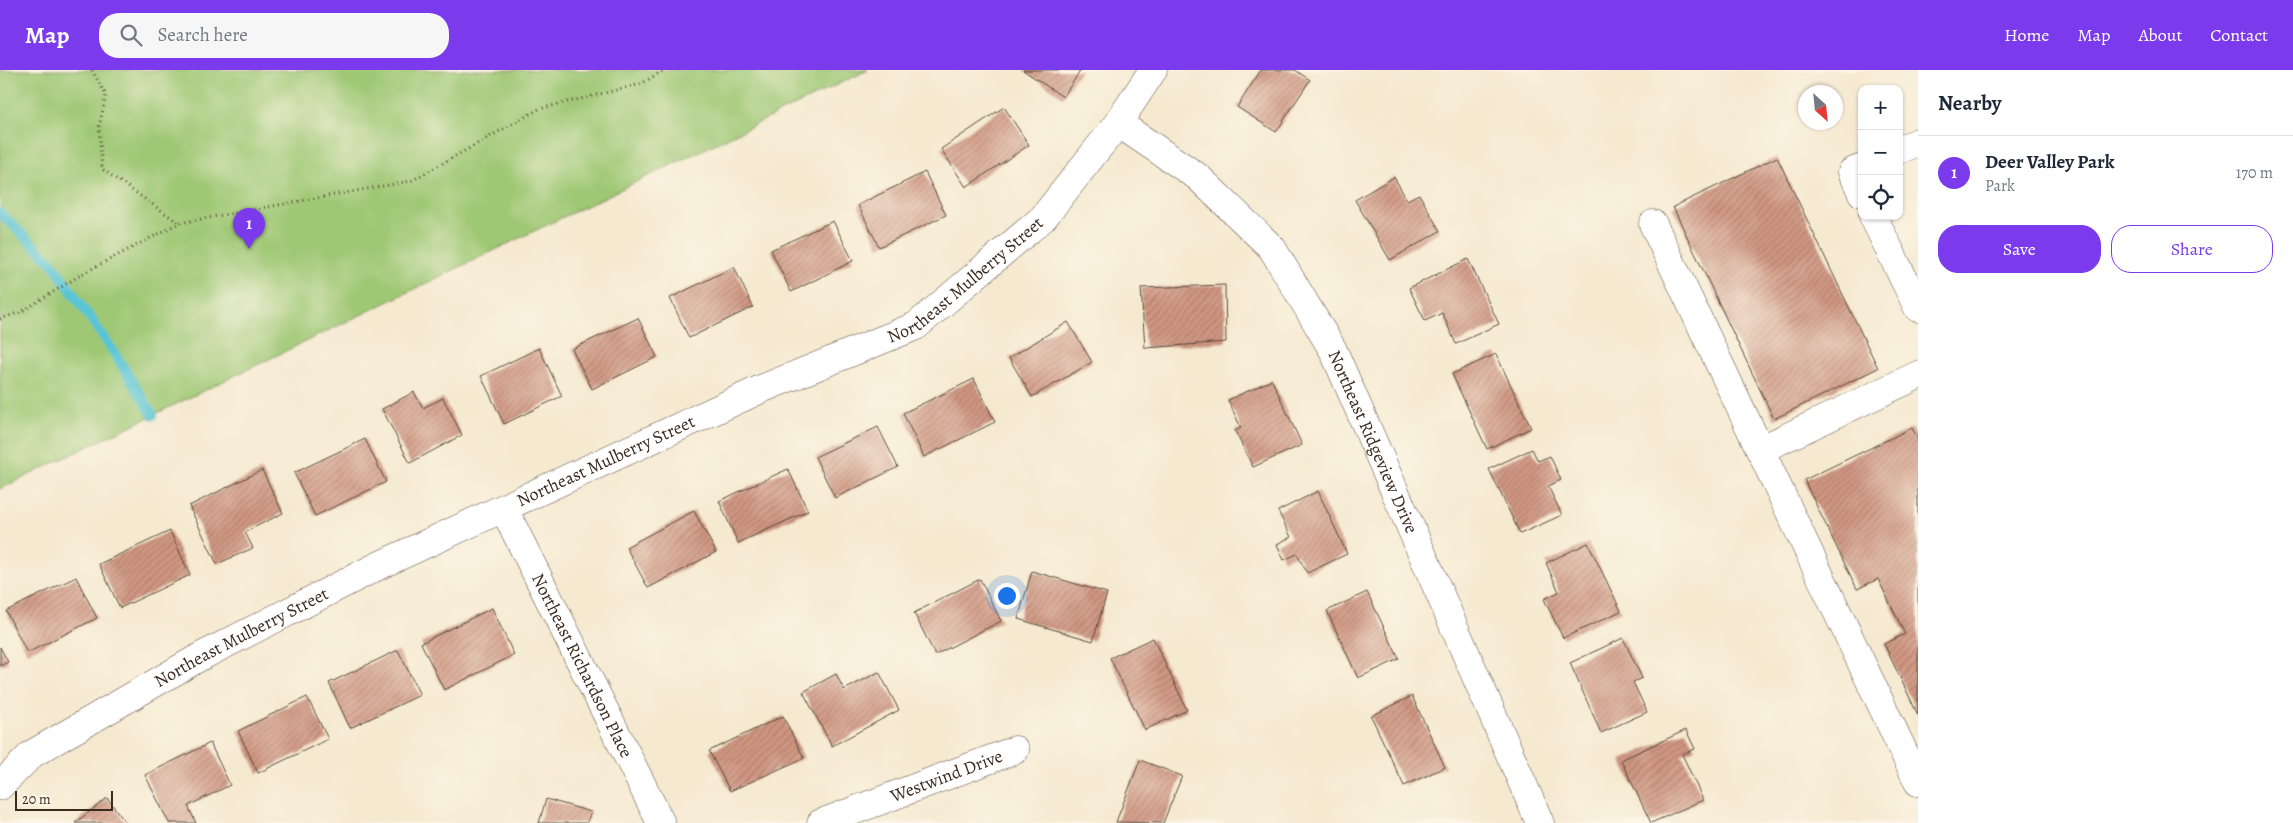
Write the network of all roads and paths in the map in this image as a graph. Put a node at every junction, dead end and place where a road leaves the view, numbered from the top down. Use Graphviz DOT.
graph roads {
  1 [pos="92,70"];
  2 [pos="664,70"];
  3 [pos="1153,70"];
  4 [pos="1118,123"];
  5 [pos="1918,142"];
  6 [pos="1903,148"];
  7 [pos="1858,170"];
  8 [pos="1858,185"];
  9 [pos="1875,220"];
  10 [pos="179,223"];
  11 [pos="1653,224"];
  12 [pos="1918,308"];
  13 [pos="0,319"];
  14 [pos="1918,375"];
  15 [pos="1760,450"];
  16 [pos="504,509"];
  17 [pos="1015,750"];
  18 [pos="1918,782"];
  19 [pos="0,786"];
  20 [pos="661,823"];
  21 [pos="821,823"];
  22 [pos="1540,823"];
  1 -- 10 [label="path"];
  2 -- 10 [label="path"];
  3 -- 4 [label="street, Northeast Mulberry Street"];
  4 -- 16 [label="street, Northeast Mulberry Street"];
  4 -- 22 [label="street, Northeast Ridgeview Drive"];
  5 -- 6 [label="street"];
  7 -- 8 [label="street"];
  9 -- 12 [label="street"];
  10 -- 13 [label="path"];
  11 -- 15 [label="street"];
  14 -- 15 [label="street"];
  15 -- 18 [label="street"];
  16 -- 19 [label="street, Northeast Mulberry Street"];
  16 -- 20 [label="street, Northeast Richardson Place"];
  17 -- 21 [label="street, Westwind Drive"];
}
